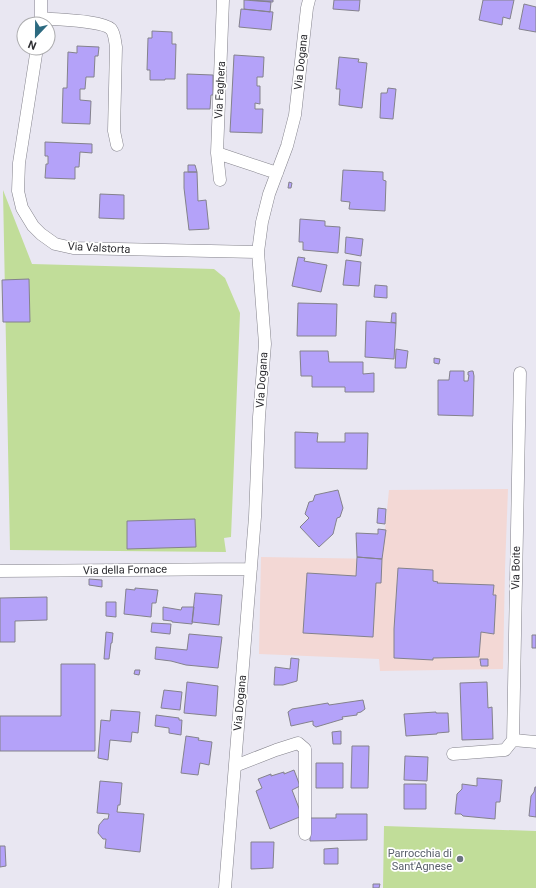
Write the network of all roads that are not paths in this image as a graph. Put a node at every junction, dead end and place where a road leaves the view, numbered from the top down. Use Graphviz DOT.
graph roads {
  1 [pos="41,0"];
  2 [pos="223,0"];
  3 [pos="309,0"];
  4 [pos="41,16"];
  5 [pos="56,22"];
  6 [pos="36,56"];
  7 [pos="117,145"];
  8 [pos="217,153"];
  9 [pos="276,173"];
  10 [pos="220,180"];
  11 [pos="258,252"];
  12 [pos="520,373"];
  13 [pos="251,568"];
  14 [pos="0,571"];
  15 [pos="513,740"];
  16 [pos="536,742"];
  17 [pos="453,754"];
  18 [pos="235,766"];
  19 [pos="304,834"];
  20 [pos="225,888"];
  1 -- 4 [label="street"];
  2 -- 8 [label="street, Via Faghera"];
  3 -- 9 [label="street, Via Dogana"];
  5 -- 7 [label="street"];
  6 -- 11 [label="street, Via Valstorta"];
  8 -- 9 [label="street"];
  8 -- 10 [label="street, Via Faghera"];
  9 -- 11 [label="street, Via Dogana"];
  11 -- 13 [label="street, Via Dogana"];
  12 -- 15 [label="street, Via Boite"];
  13 -- 14 [label="street, Via della Fornace"];
  13 -- 18 [label="street, Via Dogana"];
  15 -- 16 [label="street"];
  15 -- 17 [label="street"];
  18 -- 19 [label="street"];
  18 -- 20 [label="street, Via Dogana"];
}
